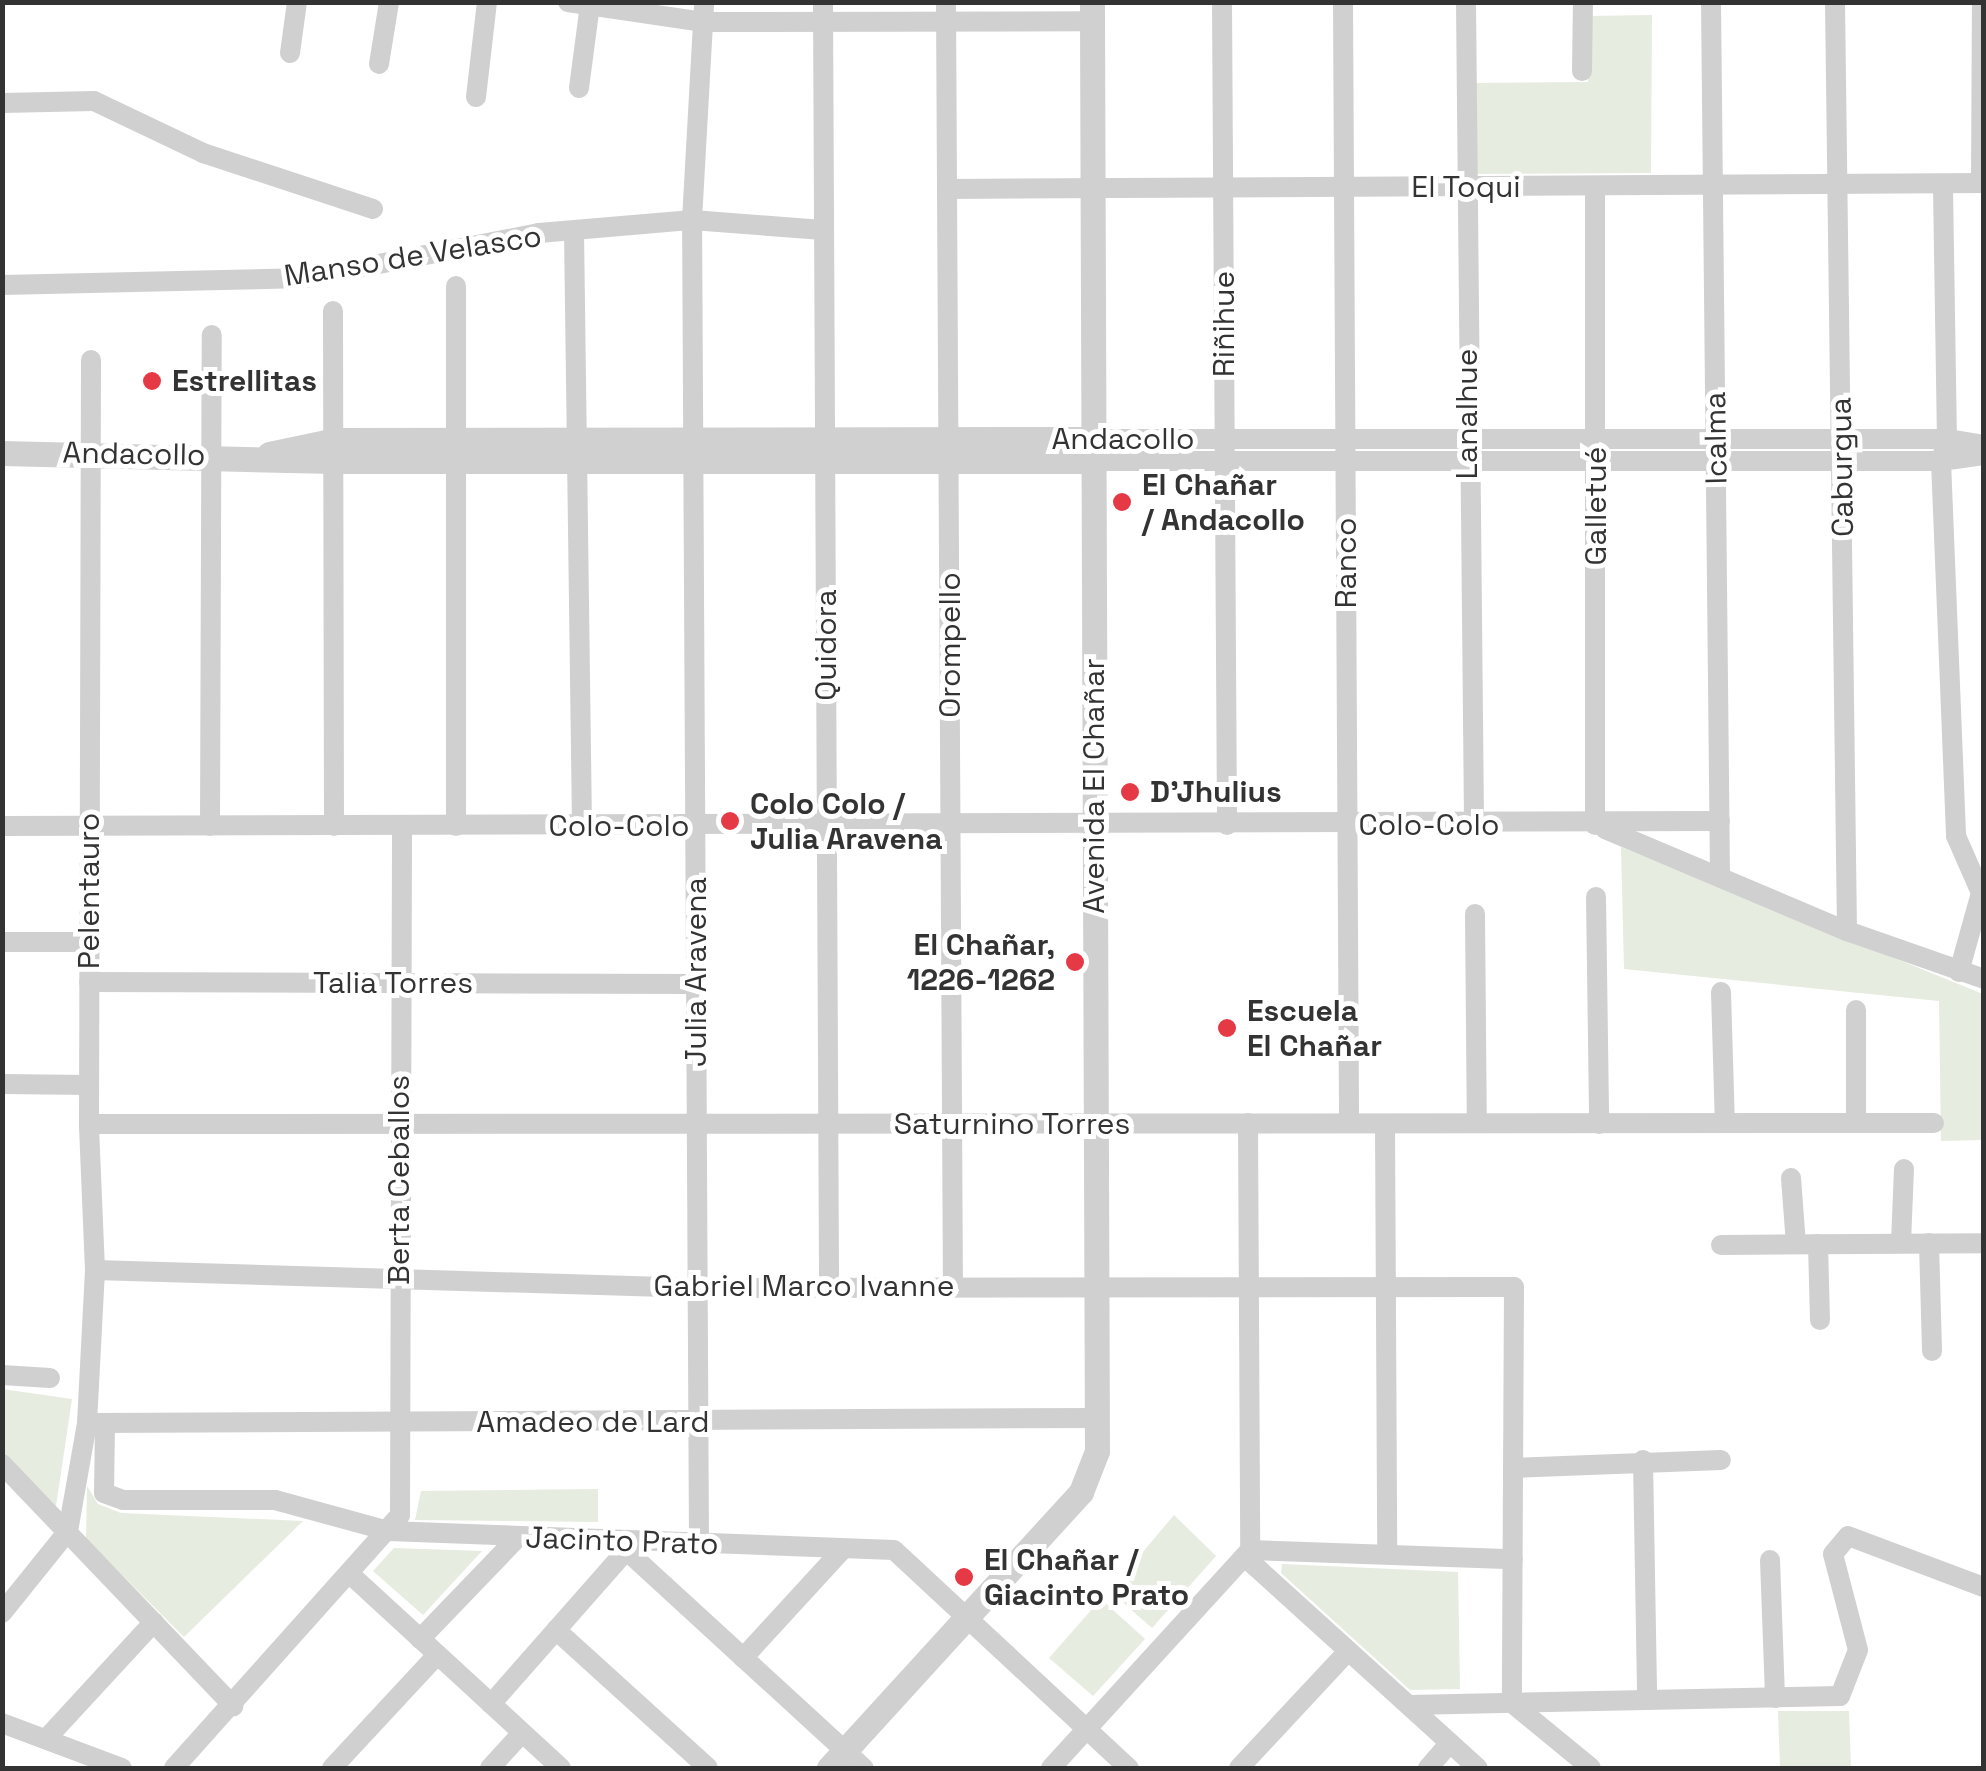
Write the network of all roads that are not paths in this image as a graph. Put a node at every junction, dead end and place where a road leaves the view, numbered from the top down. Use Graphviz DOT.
graph roads {
  1 [pos="297,2"];
  2 [pos="389,2"];
  3 [pos="486,2"];
  4 [pos="568,2"];
  5 [pos="1222,2"];
  6 [pos="1343,2"];
  7 [pos="1466,2"];
  8 [pos="1583,2"];
  9 [pos="1712,2"];
  10 [pos="1836,2"];
  11 [pos="1982,2"];
  12 [pos="604,5"];
  13 [pos="704,12"];
  14 [pos="823,12"];
  15 [pos="946,12"];
  16 [pos="1092,12"];
  17 [pos="290,53"];
  18 [pos="379,64"];
  19 [pos="1582,71"];
  20 [pos="578,88"];
  21 [pos="476,97"];
  22 [pos="2,103"];
  23 [pos="1982,183"];
  24 [pos="1595,186"];
  25 [pos="1713,186"];
  26 [pos="1943,187"];
  27 [pos="1344,188"];
  28 [pos="1467,188"];
  29 [pos="1838,188"];
  30 [pos="1224,189"];
  31 [pos="948,190"];
  32 [pos="1093,190"];
  33 [pos="374,209"];
  34 [pos="692,220"];
  35 [pos="824,230"];
  36 [pos="574,231"];
  37 [pos="2,285"];
  38 [pos="456,286"];
  39 [pos="333,310"];
  40 [pos="212,335"];
  41 [pos="91,360"];
  42 [pos="1947,439"];
  43 [pos="1984,445"];
  44 [pos="456,450"];
  45 [pos="578,450"];
  46 [pos="694,450"];
  47 [pos="825,450"];
  48 [pos="949,450"];
  49 [pos="1094,450"];
  50 [pos="1225,450"];
  51 [pos="1346,450"];
  52 [pos="1467,450"];
  53 [pos="1596,450"];
  54 [pos="1716,450"];
  55 [pos="1842,450"];
  56 [pos="335,451"];
  57 [pos="2,453"];
  58 [pos="90,454"];
  59 [pos="212,455"];
  60 [pos="1984,455"];
  61 [pos="1941,460"];
  62 [pos="1720,821"];
  63 [pos="827,825"];
  64 [pos="1095,825"];
  65 [pos="1227,825"];
  66 [pos="1348,825"];
  67 [pos="1474,825"];
  68 [pos="1595,825"];
  69 [pos="2,826"];
  70 [pos="90,826"];
  71 [pos="210,826"];
  72 [pos="334,826"];
  73 [pos="402,826"];
  74 [pos="456,826"];
  75 [pos="582,826"];
  76 [pos="696,826"];
  77 [pos="951,826"];
  78 [pos="1720,874"];
  79 [pos="1596,897"];
  80 [pos="1475,914"];
  81 [pos="1847,931"];
  82 [pos="2,942"];
  83 [pos="89,942"];
  84 [pos="1959,972"];
  85 [pos="1984,979"];
  86 [pos="89,982"];
  87 [pos="399,983"];
  88 [pos="696,984"];
  89 [pos="1721,992"];
  90 [pos="1856,1010"];
  91 [pos="2,1084"];
  92 [pos="89,1085"];
  93 [pos="1856,1123"];
  94 [pos="1934,1123"];
  95 [pos="89,1124"];
  96 [pos="399,1124"];
  97 [pos="697,1124"];
  98 [pos="828,1124"];
  99 [pos="952,1124"];
  100 [pos="1096,1124"];
  101 [pos="1248,1124"];
  102 [pos="1349,1124"];
  103 [pos="1385,1124"];
  104 [pos="1477,1124"];
  105 [pos="1599,1124"];
  106 [pos="1724,1124"];
  107 [pos="1904,1168"];
  108 [pos="1790,1178"];
  109 [pos="1901,1243"];
  110 [pos="1928,1243"];
  111 [pos="1984,1243"];
  112 [pos="1796,1244"];
  113 [pos="1818,1244"];
  114 [pos="1721,1245"];
  115 [pos="95,1270"];
  116 [pos="399,1276"];
  117 [pos="1248,1287"];
  118 [pos="1386,1287"];
  119 [pos="698,1288"];
  120 [pos="829,1288"];
  121 [pos="954,1288"];
  122 [pos="1097,1288"];
  123 [pos="1820,1320"];
  124 [pos="1932,1351"];
  125 [pos="2,1375"];
  126 [pos="50,1378"];
  127 [pos="1098,1418"];
  128 [pos="699,1421"];
  129 [pos="96,1423"];
  130 [pos="400,1424"];
  131 [pos="1643,1460"];
  132 [pos="1722,1460"];
  133 [pos="2,1464"];
  134 [pos="1513,1468"];
  135 [pos="388,1530"];
  136 [pos="68,1532"];
  137 [pos="518,1536"];
  138 [pos="699,1544"];
  139 [pos="621,1546"];
  140 [pos="843,1549"];
  141 [pos="1248,1554"];
  142 [pos="1387,1554"];
  143 [pos="1512,1558"];
  144 [pos="1770,1560"];
  145 [pos="350,1576"];
  146 [pos="1984,1587"];
  147 [pos="2,1613"];
  148 [pos="967,1614"];
  149 [pos="154,1622"];
  150 [pos="556,1630"];
  151 [pos="420,1639"];
  152 [pos="1348,1650"];
  153 [pos="437,1655"];
  154 [pos="743,1658"];
  155 [pos="1775,1698"];
  156 [pos="1647,1700"];
  157 [pos="1512,1703"];
  158 [pos="491,1704"];
  159 [pos="1408,1705"];
  160 [pos="233,1706"];
  161 [pos="2,1723"];
  162 [pos="1086,1729"];
  163 [pos="522,1733"];
  164 [pos="46,1739"];
  165 [pos="1450,1744"];
  166 [pos="846,1763"];
  167 [pos="122,1768"];
  168 [pos="174,1768"];
  169 [pos="332,1768"];
  170 [pos="490,1768"];
  171 [pos="561,1768"];
  172 [pos="708,1768"];
  173 [pos="1051,1768"];
  174 [pos="1129,1768"];
  175 [pos="1239,1768"];
  176 [pos="1428,1768"];
  177 [pos="1478,1768"];
  178 [pos="1591,1768"];
  1 -- 17 [label="street"];
  2 -- 18 [label="street"];
  3 -- 21 [label="street"];
  4 -- 12 [label="street"];
  5 -- 30 [label="street, Riñihue"];
  6 -- 27 [label="street, Ranco"];
  7 -- 28 [label="street, Lanalhue"];
  8 -- 19 [label="street"];
  9 -- 25 [label="street, Icalma"];
  10 -- 29 [label="street, Caburgua"];
  11 -- 23 [label="street"];
  12 -- 13 [label="street"];
  12 -- 20 [label="street"];
  13 -- 14 [label="street"];
  13 -- 34 [label="street, Julia Aravena"];
  14 -- 15 [label="street"];
  14 -- 35 [label="street, Quidora"];
  15 -- 16 [label="street"];
  15 -- 31 [label="street, Orompello"];
  16 -- 32 [label="street, Avenida El Chañar"];
  22 -- 33 [label="street"];
  23 -- 26 [label="street, El Toqui"];
  24 -- 25 [label="street, El Toqui"];
  24 -- 28 [label="street, El Toqui"];
  24 -- 53 [label="street, Galletué"];
  25 -- 29 [label="street, El Toqui"];
  25 -- 54 [label="street, Icalma"];
  26 -- 29 [label="street, El Toqui"];
  26 -- 42 [label="street"];
  27 -- 28 [label="street, El Toqui"];
  27 -- 30 [label="street, El Toqui"];
  27 -- 51 [label="street, Ranco"];
  28 -- 52 [label="street, Lanalhue"];
  29 -- 55 [label="street, Caburgua"];
  30 -- 32 [label="street, El Toqui"];
  30 -- 50 [label="street, Riñihue"];
  31 -- 32 [label="street, El Toqui"];
  31 -- 48 [label="street, Orompello"];
  32 -- 49 [label="street, Avenida El Chañar"];
  34 -- 35 [label="street, Manso de Velasco"];
  34 -- 36 [label="street, Manso de Velasco"];
  34 -- 46 [label="street, Julia Aravena"];
  35 -- 47 [label="street, Quidora"];
  36 -- 37 [label="street, Manso de Velasco"];
  36 -- 45 [label="street"];
  38 -- 44 [label="street"];
  39 -- 56 [label="street"];
  40 -- 59 [label="street"];
  41 -- 58 [label="street, Pelentauro"];
  42 -- 43 [label="street, Andacollo"];
  42 -- 55 [label="street, Andacollo"];
  42 -- 61 [label="street"];
  44 -- 45 [label="street, Andacollo"];
  44 -- 56 [label="street, Andacollo"];
  44 -- 74 [label="street"];
  45 -- 46 [label="street, Andacollo"];
  45 -- 75 [label="street"];
  46 -- 47 [label="street, Andacollo"];
  46 -- 76 [label="street, Julia Aravena"];
  47 -- 48 [label="street, Andacollo"];
  47 -- 63 [label="street, Quidora"];
  48 -- 49 [label="street, Andacollo"];
  48 -- 77 [label="street, Orompello"];
  49 -- 50 [label="street, Andacollo"];
  49 -- 64 [label="street, Avenida El Chañar"];
  50 -- 51 [label="street, Andacollo"];
  50 -- 65 [label="street, Riñihue"];
  51 -- 52 [label="street, Andacollo"];
  51 -- 66 [label="street, Ranco"];
  52 -- 53 [label="street, Andacollo"];
  52 -- 67 [label="street, Lanalhue"];
  53 -- 54 [label="street, Andacollo"];
  53 -- 68 [label="street, Galletué"];
  54 -- 55 [label="street, Andacollo"];
  54 -- 62 [label="street, Icalma"];
  55 -- 61 [label="street, Andacollo"];
  55 -- 81 [label="street, Caburgua"];
  56 -- 59 [label="street, Andacollo"];
  56 -- 72 [label="street"];
  57 -- 58 [label="street, Andacollo"];
  58 -- 59 [label="street, Andacollo"];
  58 -- 70 [label="street, Pelentauro"];
  59 -- 71 [label="street"];
  60 -- 61 [label="street, Andacollo"];
  61 -- 84 [label="street"];
  62 -- 68 [label="street, Colo-Colo"];
  62 -- 78 [label="street, Icalma"];
  63 -- 76 [label="street, Colo-Colo"];
  63 -- 77 [label="street, Colo-Colo"];
  63 -- 98 [label="street, Quidora"];
  64 -- 65 [label="street, Colo-Colo"];
  64 -- 77 [label="street, Colo-Colo"];
  64 -- 100 [label="street, Avenida El Chañar"];
  65 -- 66 [label="street, Colo-Colo"];
  66 -- 67 [label="street, Colo-Colo"];
  66 -- 102 [label="street, Ranco"];
  67 -- 68 [label="street, Colo-Colo"];
  68 -- 78 [label="street, Colo-Colo"];
  69 -- 70 [label="street, Colo-Colo"];
  70 -- 71 [label="street, Colo-Colo"];
  70 -- 83 [label="street, Pelentauro"];
  71 -- 72 [label="street, Colo-Colo"];
  72 -- 73 [label="street, Colo-Colo"];
  73 -- 74 [label="street, Colo-Colo"];
  73 -- 87 [label="street, Berta Ceballos"];
  74 -- 75 [label="street, Colo-Colo"];
  75 -- 76 [label="street, Colo-Colo"];
  76 -- 88 [label="street, Julia Aravena"];
  77 -- 99 [label="street, Orompello"];
  78 -- 81 [label="street, Colo-Colo"];
  79 -- 105 [label="street"];
  80 -- 104 [label="street"];
  81 -- 84 [label="street, Colo-Colo"];
  82 -- 83 [label="street"];
  83 -- 86 [label="street, Pelentauro"];
  84 -- 85 [label="street, Colo-Colo"];
  86 -- 87 [label="street, Talia Torres"];
  86 -- 92 [label="street, Pelentauro"];
  87 -- 88 [label="street, Talia Torres"];
  87 -- 96 [label="street, Berta Ceballos"];
  88 -- 97 [label="street, Julia Aravena"];
  89 -- 106 [label="street"];
  90 -- 93 [label="street"];
  91 -- 92 [label="street"];
  92 -- 95 [label="street, Pelentauro"];
  93 -- 94 [label="street, Saturnino Torres"];
  93 -- 106 [label="street, Saturnino Torres"];
  95 -- 96 [label="street, Saturnino Torres"];
  95 -- 115 [label="street, Pelentauro"];
  96 -- 97 [label="street, Saturnino Torres"];
  96 -- 116 [label="street, Berta Ceballos"];
  97 -- 98 [label="street, Saturnino Torres"];
  97 -- 119 [label="street, Julia Aravena"];
  98 -- 99 [label="street, Saturnino Torres"];
  98 -- 120 [label="street, Quidora"];
  99 -- 100 [label="street, Saturnino Torres"];
  99 -- 121 [label="street, Orompello"];
  100 -- 101 [label="street, Saturnino Torres"];
  100 -- 122 [label="street, Avenida El Chañar"];
  101 -- 102 [label="street, Saturnino Torres"];
  101 -- 117 [label="street"];
  102 -- 103 [label="street, Saturnino Torres"];
  103 -- 104 [label="street, Saturnino Torres"];
  103 -- 118 [label="street"];
  104 -- 105 [label="street, Saturnino Torres"];
  105 -- 106 [label="street, Saturnino Torres"];
  107 -- 109 [label="street"];
  108 -- 112 [label="street"];
  109 -- 110 [label="street"];
  109 -- 113 [label="street"];
  110 -- 111 [label="street"];
  110 -- 124 [label="street"];
  112 -- 113 [label="street"];
  112 -- 114 [label="street"];
  113 -- 123 [label="street"];
  115 -- 116 [label="street, Gabriel Marco Ivanne"];
  115 -- 129 [label="street, Pelentauro"];
  116 -- 119 [label="street, Gabriel Marco Ivanne"];
  116 -- 130 [label="street, Berta Ceballos"];
  117 -- 118 [label="street, Gabriel Marco Ivanne"];
  117 -- 122 [label="street, Gabriel Marco Ivanne"];
  117 -- 141 [label="street"];
  118 -- 134 [label="street, Gabriel Marco Ivanne"];
  118 -- 142 [label="street"];
  119 -- 120 [label="street, Gabriel Marco Ivanne"];
  119 -- 128 [label="street, Julia Aravena"];
  120 -- 121 [label="street, Gabriel Marco Ivanne"];
  121 -- 122 [label="street, Gabriel Marco Ivanne"];
  122 -- 127 [label="street, Avenida El Chañar"];
  125 -- 126 [label="street"];
  127 -- 128 [label="street, Amadeo de Lard"];
  127 -- 148 [label="street, Avenida El Chañar"];
  128 -- 130 [label="street, Amadeo de Lard"];
  128 -- 138 [label="street, Julia Aravena"];
  129 -- 130 [label="street, Amadeo de Lard"];
  129 -- 135 [label="street, Jacinto Prato"];
  129 -- 136 [label="street"];
  130 -- 135 [label="street, Berta Ceballos"];
  131 -- 132 [label="street"];
  131 -- 134 [label="street"];
  131 -- 156 [label="street"];
  133 -- 136 [label="street"];
  134 -- 143 [label="street"];
  135 -- 137 [label="street, Jacinto Prato"];
  135 -- 145 [label="street"];
  136 -- 147 [label="street"];
  136 -- 149 [label="street"];
  137 -- 139 [label="street, Jacinto Prato"];
  137 -- 151 [label="street"];
  138 -- 139 [label="street, Jacinto Prato"];
  138 -- 140 [label="street, Jacinto Prato"];
  139 -- 150 [label="street"];
  139 -- 154 [label="street"];
  140 -- 148 [label="street, Jacinto Prato"];
  140 -- 154 [label="street"];
  141 -- 142 [label="street"];
  141 -- 152 [label="street"];
  141 -- 162 [label="street"];
  142 -- 143 [label="street"];
  143 -- 157 [label="street"];
  144 -- 155 [label="street"];
  145 -- 151 [label="street"];
  145 -- 160 [label="street"];
  146 -- 155 [label="street"];
  148 -- 162 [label="street, Jacinto Prato"];
  148 -- 166 [label="street, Avenida El Chañar"];
  149 -- 160 [label="street"];
  149 -- 164 [label="street"];
  150 -- 158 [label="street"];
  150 -- 172 [label="street"];
  151 -- 153 [label="street"];
  152 -- 159 [label="street"];
  152 -- 175 [label="street"];
  153 -- 158 [label="street"];
  153 -- 169 [label="street"];
  154 -- 166 [label="street"];
  155 -- 156 [label="street"];
  156 -- 157 [label="street"];
  157 -- 159 [label="street"];
  157 -- 178 [label="street"];
  158 -- 163 [label="street"];
  159 -- 165 [label="street"];
  160 -- 168 [label="street"];
  161 -- 164 [label="street"];
  162 -- 173 [label="street"];
  162 -- 174 [label="street, Jacinto Prato"];
  163 -- 170 [label="street"];
  163 -- 171 [label="street"];
  164 -- 167 [label="street"];
  165 -- 176 [label="street"];
  165 -- 177 [label="street"];
}
